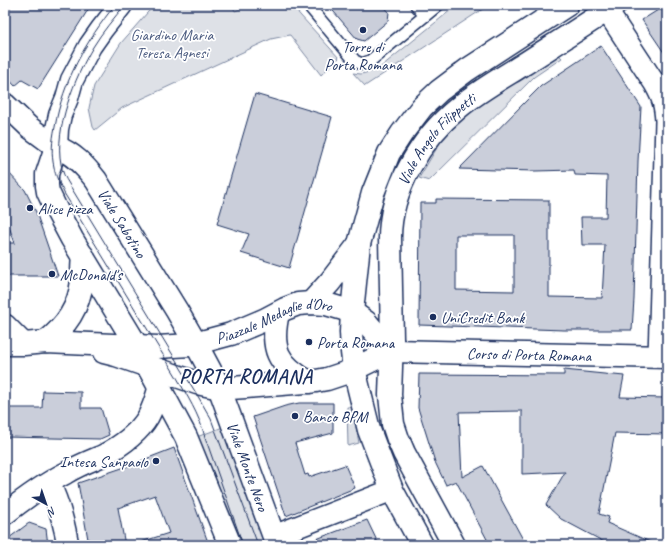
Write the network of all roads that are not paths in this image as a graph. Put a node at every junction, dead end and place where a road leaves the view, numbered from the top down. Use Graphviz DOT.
graph roads {
  1 [pos="121,5"];
  2 [pos="308,5"];
  3 [pos="416,5"];
  4 [pos="438,5"];
  5 [pos="567,5"];
  6 [pos="608,7"];
  7 [pos="425,16"];
  8 [pos="5,104"];
  9 [pos="56,147"];
  10 [pos="359,244"];
  11 [pos="82,256"];
  12 [pos="311,303"];
  13 [pos="177,311"];
  14 [pos="352,312"];
  15 [pos="278,313"];
  16 [pos="5,325"];
  17 [pos="46,342"];
  18 [pos="14,344"];
  19 [pos="196,344"];
  20 [pos="137,346"];
  21 [pos="391,351"];
  22 [pos="663,357"];
  23 [pos="148,367"];
  24 [pos="354,369"];
  25 [pos="309,382"];
  26 [pos="219,387"];
  27 [pos="159,388"];
  28 [pos="416,477"];
  29 [pos="49,483"];
  30 [pos="392,490"];
  31 [pos="5,514"];
  32 [pos="276,541"];
  33 [pos="68,545"];
  34 [pos="230,545"];
  35 [pos="422,545"];
  36 [pos="454,545"];
  1 -- 9 [label="main road"];
  2 -- 7 [label="lane"];
  3 -- 7 [label="lane"];
  4 -- 7 [label="lane"];
  5 -- 10 [label="main road, Viale Angelo Filippetti"];
  6 -- 21 [label="main road, Viale Angelo Filippetti"];
  6 -- 22 [label="street"];
  8 -- 9 [label="street"];
  9 -- 11 [label="main road"];
  9 -- 13 [label="main road, Viale Sabotino"];
  10 -- 12 [label="main road, Viale Angelo Filippetti"];
  10 -- 14 [label="main road, Viale Angelo Filippetti"];
  11 -- 17 [label="main road"];
  11 -- 20 [label="main road"];
  12 -- 14 [label="main road, Piazzale Medaglie d'Oro"];
  12 -- 15 [label="main road, Piazzale Medaglie d'Oro"];
  13 -- 19 [label="main road, Piazzale Medaglie d'Oro"];
  14 -- 21 [label="main road, Piazzale Medaglie d'Oro"];
  14 -- 24 [label="main road, Piazzale Medaglie d'Oro"];
  15 -- 19 [label="main road, Piazzale Medaglie d'Oro"];
  15 -- 25 [label="main road"];
  16 -- 18 [label="street"];
  17 -- 18 [label="main road, Piazzale Medaglie d'Oro"];
  17 -- 20 [label="main road, Piazzale Medaglie d'Oro"];
  18 -- 23 [label="main road"];
  19 -- 20 [label="main road, Piazzale Medaglie d'Oro"];
  19 -- 26 [label="main road, Piazzale Medaglie d'Oro"];
  20 -- 23 [label="main road"];
  21 -- 22 [label="main road, Corso di Porta Romana"];
  21 -- 24 [label="main road"];
  21 -- 28 [label="main road, Viale Angelo Filippetti"];
  23 -- 26 [label="main road"];
  23 -- 27 [label="main road"];
  24 -- 25 [label="main road"];
  24 -- 30 [label="main road, Piazzale Medaglie d'Oro"];
  25 -- 26 [label="main road"];
  26 -- 32 [label="main road, Viale Monte Nero"];
  27 -- 29 [label="street"];
  27 -- 34 [label="main road"];
  28 -- 30 [label="main road"];
  28 -- 36 [label="main road, Viale Angelo Filippetti"];
  29 -- 31 [label="street"];
  29 -- 33 [label="street"];
  30 -- 32 [label="street"];
  30 -- 35 [label="main road, Piazzale Medaglie d'Oro"];
}
